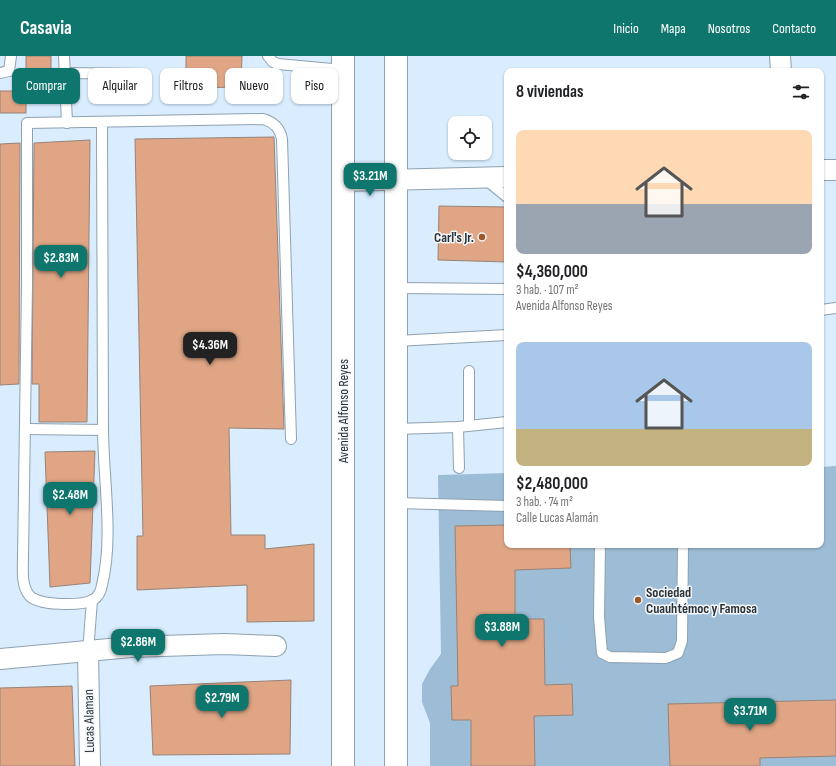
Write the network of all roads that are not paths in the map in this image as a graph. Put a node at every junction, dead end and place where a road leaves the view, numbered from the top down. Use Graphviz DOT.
graph roads {
  1 [pos="11,56"];
  2 [pos="64,56"];
  3 [pos="268,56"];
  4 [pos="396,56"];
  5 [pos="780,56"];
  6 [pos="343,63"];
  7 [pos="65,68"];
  8 [pos="780,68"];
  9 [pos="0,73"];
  10 [pos="66,104"];
  11 [pos="67,123"];
  12 [pos="102,123"];
  13 [pos="824,170"];
  14 [pos="836,170"];
  15 [pos="504,177"];
  16 [pos="484,178"];
  17 [pos="396,180"];
  18 [pos="343,181"];
  19 [pos="504,195"];
  20 [pos="396,288"];
  21 [pos="504,288"];
  22 [pos="836,308"];
  23 [pos="824,310"];
  24 [pos="504,335"];
  25 [pos="396,341"];
  26 [pos="469,371"];
  27 [pos="504,422"];
  28 [pos="463,426"];
  29 [pos="26,429"];
  30 [pos="396,429"];
  31 [pos="103,430"];
  32 [pos="291,438"];
  33 [pos="459,468"];
  34 [pos="396,503"];
  35 [pos="504,506"];
  36 [pos="600,548"];
  37 [pos="683,548"];
  38 [pos="92,600"];
  39 [pos="276,646"];
  40 [pos="88,652"];
  41 [pos="0,659"];
  42 [pos="90,766"];
  43 [pos="343,766"];
  44 [pos="396,766"];
  1 -- 9 [label="lane"];
  2 -- 7 [label="lane"];
  3 -- 6 [label="lane"];
  4 -- 17 [label="highway"];
  5 -- 8 [label="street"];
  6 -- 18 [label="highway, Avenida Alfonso Reyes"];
  10 -- 11 [label="lane"];
  11 -- 12 [label="lane"];
  11 -- 29 [label="lane"];
  12 -- 31 [label="lane"];
  12 -- 32 [label="lane"];
  13 -- 14 [label="street"];
  15 -- 16 [label="street"];
  16 -- 17 [label="street"];
  16 -- 19 [label="lane"];
  17 -- 18 [label="street"];
  17 -- 20 [label="highway"];
  18 -- 43 [label="highway, Avenida Alfonso Reyes"];
  20 -- 21 [label="lane"];
  20 -- 25 [label="highway"];
  22 -- 23 [label="lane"];
  24 -- 25 [label="lane"];
  25 -- 30 [label="highway"];
  26 -- 28 [label="lane"];
  27 -- 28 [label="lane"];
  28 -- 30 [label="lane"];
  28 -- 33 [label="lane"];
  29 -- 31 [label="lane"];
  29 -- 38 [label="lane"];
  30 -- 34 [label="highway"];
  31 -- 38 [label="lane"];
  34 -- 35 [label="lane"];
  34 -- 44 [label="highway"];
  36 -- 37 [label="lane"];
  38 -- 40 [label="lane"];
  39 -- 40 [label="street"];
  40 -- 41 [label="street"];
  40 -- 42 [label="street, Lucas Alaman"];
}
